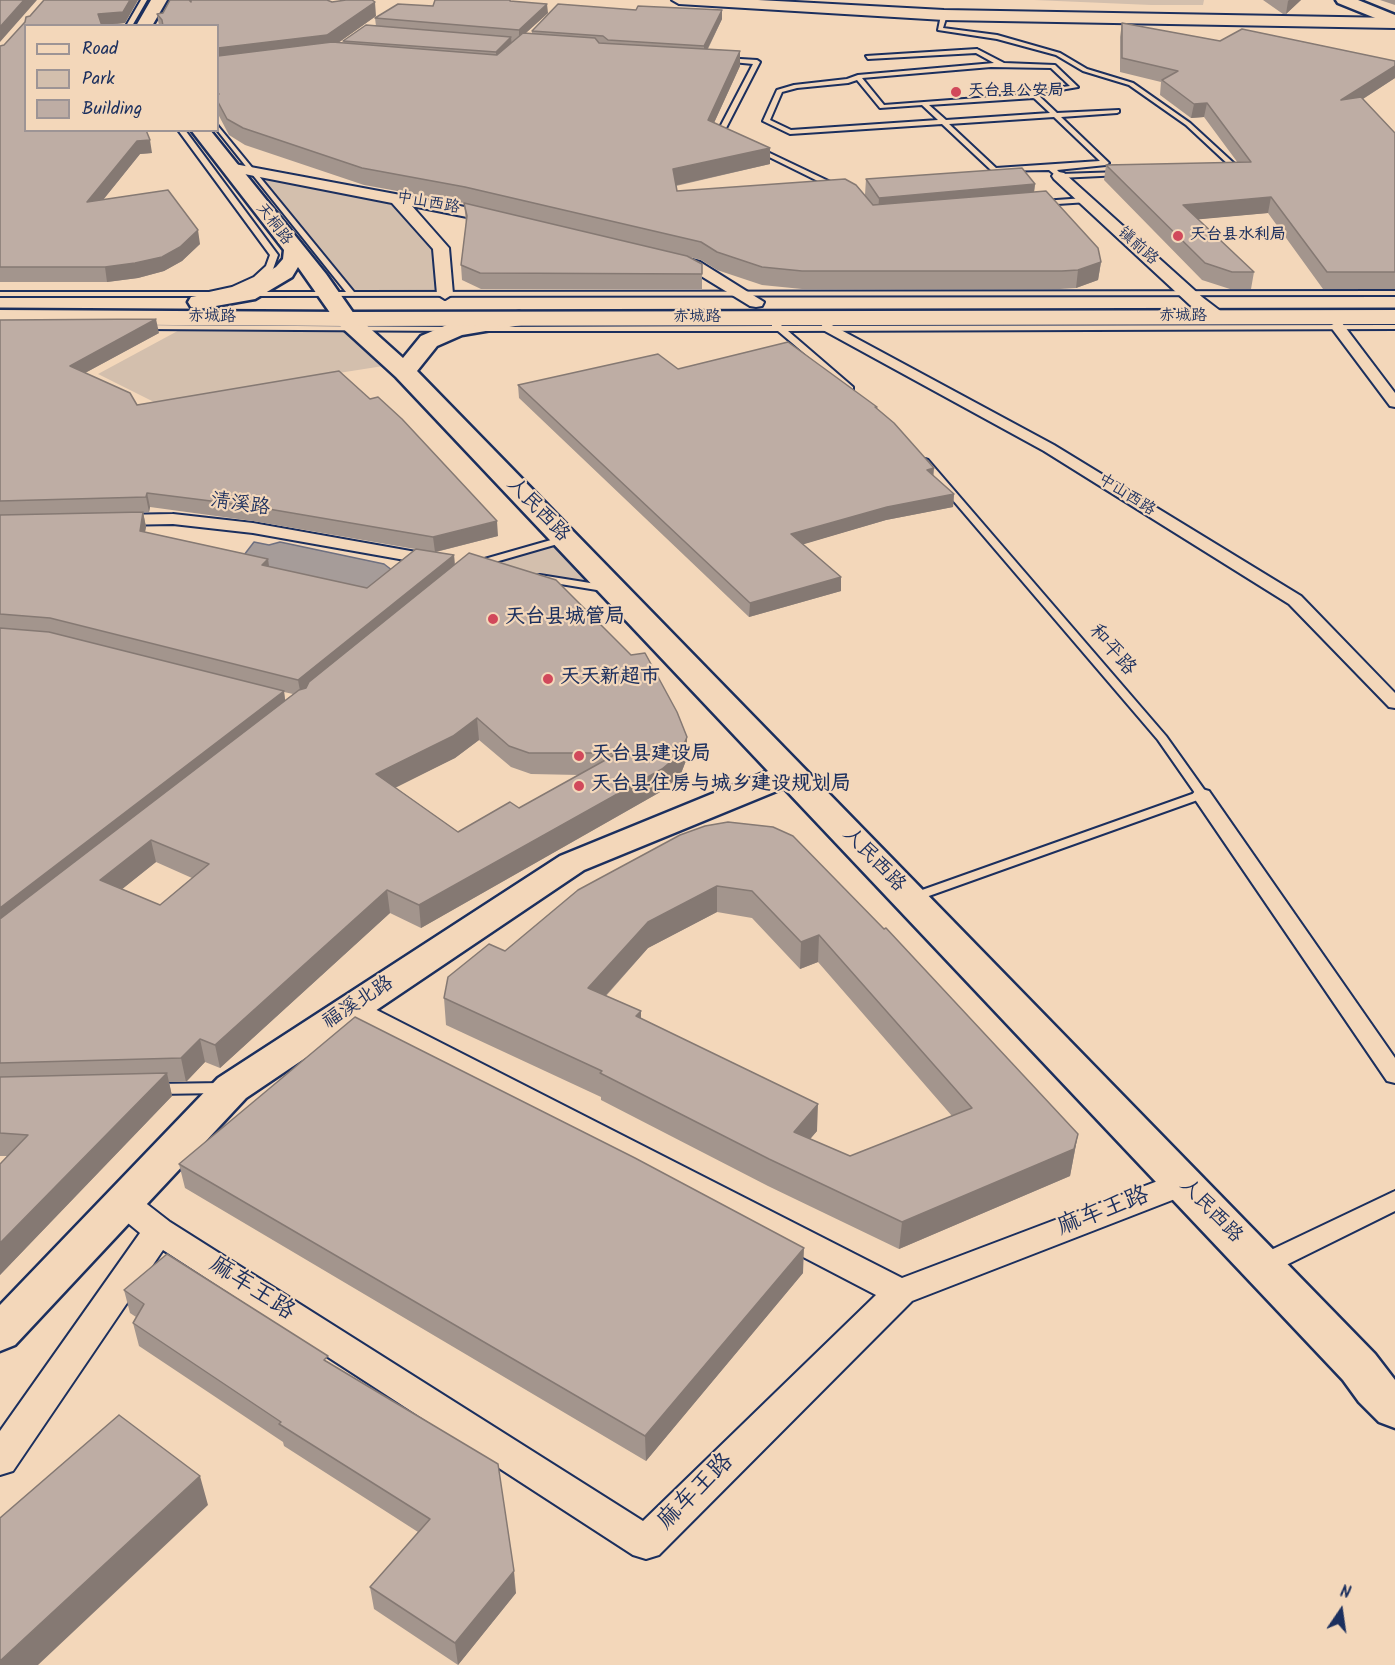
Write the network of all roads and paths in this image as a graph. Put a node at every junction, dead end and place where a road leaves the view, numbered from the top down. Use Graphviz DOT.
graph roads {
  1 [pos="144,0"];
  2 [pos="159,0"];
  3 [pos="679,0"];
  4 [pos="1344,0"];
  5 [pos="944,15"];
  6 [pos="1395,22"];
  7 [pos="130,24"];
  8 [pos="145,24"];
  9 [pos="868,57"];
  10 [pos="712,60"];
  11 [pos="1004,66"];
  12 [pos="858,77"];
  13 [pos="1036,96"];
  14 [pos="924,103"];
  15 [pos="1117,111"];
  16 [pos="1056,115"];
  17 [pos="944,122"];
  18 [pos="219,129"];
  19 [pos="182,132"];
  20 [pos="202,132"];
  21 [pos="731,136"];
  22 [pos="753,147"];
  23 [pos="230,167"];
  24 [pos="1214,169"];
  25 [pos="253,172"];
  26 [pos="1055,172"];
  27 [pos="1126,173"];
  28 [pos="849,192"];
  29 [pos="397,199"];
  30 [pos="1085,200"];
  31 [pos="1038,204"];
  32 [pos="512,222"];
  33 [pos="294,251"];
  34 [pos="660,256"];
  35 [pos="1395,293"];
  36 [pos="0,294"];
  37 [pos="247,294"];
  38 [pos="445,294"];
  39 [pos="1192,297"];
  40 [pos="199,298"];
  41 [pos="0,301"];
  42 [pos="1395,301"];
  43 [pos="755,304"];
  44 [pos="343,308"];
  45 [pos="1217,316"];
  46 [pos="0,317"];
  47 [pos="1395,317"];
  48 [pos="519,319"];
  49 [pos="0,326"];
  50 [pos="1337,326"];
  51 [pos="828,327"];
  52 [pos="1395,327"];
  53 [pos="457,329"];
  54 [pos="404,372"];
  55 [pos="856,394"];
  56 [pos="1395,403"];
  57 [pos="915,451"];
  58 [pos="104,520"];
  59 [pos="565,539"];
  60 [pos="460,564"];
  61 [pos="495,570"];
  62 [pos="530,576"];
  63 [pos="613,590"];
  64 [pos="1395,703"];
  65 [pos="790,774"];
  66 [pos="1202,795"];
  67 [pos="909,899"];
  68 [pos="351,1009"];
  69 [pos="1395,1075"];
  70 [pos="232,1088"];
  71 [pos="139,1090"];
  72 [pos="1182,1184"];
  73 [pos="1395,1200"];
  74 [pos="123,1202"];
  75 [pos="159,1231"];
  76 [pos="1261,1266"];
  77 [pos="900,1292"];
  78 [pos="0,1333"];
  79 [pos="1395,1409"];
  80 [pos="0,1460"];
  1 -- 7 [label="lane"];
  2 -- 8 [label="main road"];
  3 -- 5 [label="street"];
  4 -- 6 [label="main road"];
  5 -- 6 [label="street"];
  5 -- 24 [label="lane"];
  9 -- 11 [label="lane"];
  10 -- 21 [label="lane"];
  11 -- 12 [label="lane"];
  11 -- 13 [label="lane"];
  12 -- 14 [label="lane"];
  12 -- 17 [label="lane"];
  13 -- 14 [label="lane"];
  13 -- 16 [label="lane"];
  14 -- 17 [label="lane"];
  15 -- 16 [label="lane"];
  16 -- 17 [label="lane"];
  16 -- 26 [label="lane"];
  17 -- 26 [label="lane"];
  18 -- 25 [label="lane"];
  19 -- 40 [label="lane"];
  20 -- 23 [label="main road, 天桐路"];
  22 -- 28 [label="lane"];
  23 -- 25 [label="street, 中山西路"];
  23 -- 33 [label="main road, 天桐路"];
  25 -- 29 [label="street, 中山西路"];
  25 -- 44 [label="lane"];
  26 -- 27 [label="lane"];
  26 -- 30 [label="street, 镇前路"];
  29 -- 32 [label="street, 中山西路"];
  29 -- 38 [label="street"];
  30 -- 31 [label="lane"];
  30 -- 39 [label="street, 镇前路"];
  33 -- 37 [label="main road"];
  33 -- 44 [label="main road, 天桐路"];
  34 -- 43 [label="street"];
  35 -- 39 [label="lane"];
  36 -- 40 [label="lane"];
  37 -- 40 [label="main road"];
  37 -- 44 [label="lane"];
  38 -- 43 [label="lane"];
  38 -- 44 [label="lane"];
  39 -- 42 [label="main road, 赤城路"];
  39 -- 43 [label="main road, 赤城路"];
  39 -- 45 [label="street, 镇前路"];
  40 -- 41 [label="main road, 赤城路"];
  40 -- 44 [label="main road, 赤城路"];
  43 -- 44 [label="main road, 赤城路"];
  43 -- 45 [label="main road, 赤城路"];
  43 -- 48 [label="main road, 赤城路"];
  43 -- 55 [label="lane"];
  44 -- 46 [label="main road, 赤城路"];
  44 -- 48 [label="main road, 赤城路"];
  44 -- 49 [label="lane"];
  44 -- 53 [label="lane"];
  44 -- 54 [label="main road, 人民西路"];
  45 -- 47 [label="main road, 赤城路"];
  48 -- 53 [label="main road"];
  50 -- 51 [label="lane"];
  50 -- 52 [label="lane"];
  50 -- 56 [label="street"];
  51 -- 53 [label="lane"];
  51 -- 64 [label="street, 中山西路"];
  53 -- 54 [label="main road"];
  54 -- 59 [label="main road, 人民西路"];
  57 -- 66 [label="lane, 和平路"];
  58 -- 60 [label="street, 清溪路"];
  59 -- 60 [label="lane"];
  59 -- 63 [label="main road, 人民西路"];
  60 -- 61 [label="lane"];
  62 -- 63 [label="lane"];
  63 -- 65 [label="main road, 人民西路"];
  65 -- 67 [label="main road, 人民西路"];
  65 -- 68 [label="main road, 福溪北路"];
  66 -- 67 [label="lane"];
  66 -- 69 [label="street"];
  67 -- 72 [label="main road, 人民西路"];
  68 -- 70 [label="main road, 福溪北路"];
  68 -- 77 [label="street"];
  70 -- 71 [label="lane"];
  70 -- 74 [label="main road, 福溪北路"];
  72 -- 76 [label="main road, 人民西路"];
  72 -- 77 [label="street, 麻车王路"];
  73 -- 76 [label="street"];
  74 -- 75 [label="street, 麻车王路"];
  74 -- 78 [label="main road, 福溪北路"];
  75 -- 77 [label="street, 麻车王路"];
  75 -- 80 [label="street"];
  76 -- 79 [label="main road, 人民西路"];
}
